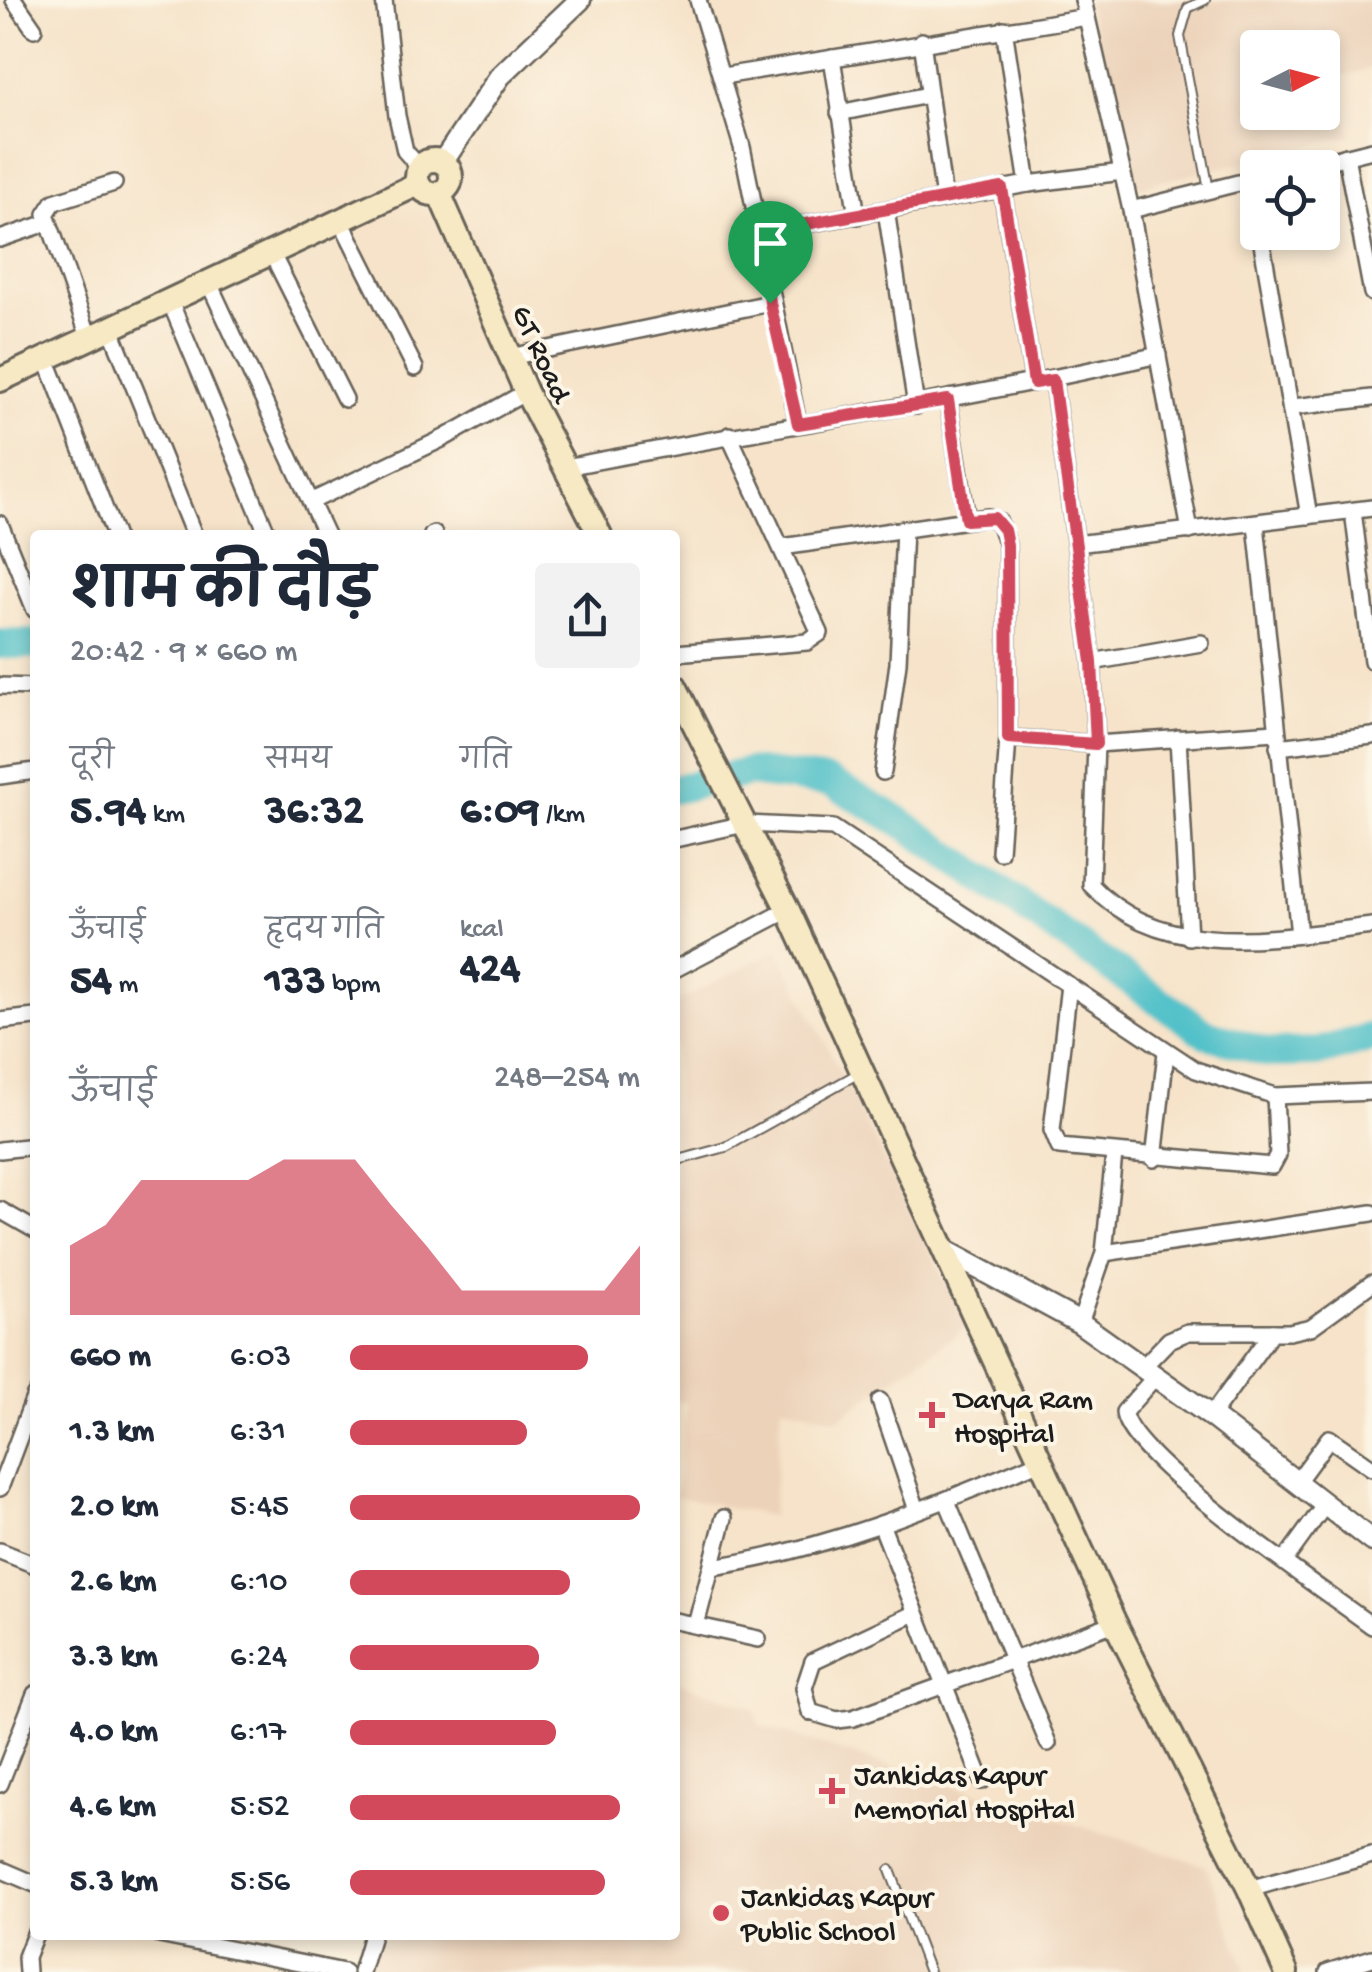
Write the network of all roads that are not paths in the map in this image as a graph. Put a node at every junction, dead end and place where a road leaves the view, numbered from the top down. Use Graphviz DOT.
graph roads {
  1 [pos="14,0"];
  2 [pos="580,0"];
  3 [pos="698,0"];
  4 [pos="1205,0"];
  5 [pos="382,2"];
  6 [pos="1085,8"];
  7 [pos="34,29"];
  8 [pos="1004,30"];
  9 [pos="922,41"];
  10 [pos="832,58"];
  11 [pos="723,76"];
  12 [pos="928,95"];
  13 [pos="838,113"];
  14 [pos="1372,150"];
  15 [pos="1346,156"];
  16 [pos="1340,158"];
  17 [pos="1122,172"];
  18 [pos="430,177"];
  19 [pos="1240,182"];
  20 [pos="114,183"];
  21 [pos="1028,184"];
  22 [pos="1002,188"];
  23 [pos="1209,190"];
  24 [pos="944,199"];
  25 [pos="886,210"];
  26 [pos="1131,210"];
  27 [pos="856,216"];
  28 [pos="340,219"];
  29 [pos="47,224"];
  30 [pos="762,232"];
  31 [pos="0,240"];
  32 [pos="1263,250"];
  33 [pos="271,252"];
  34 [pos="208,281"];
  35 [pos="1372,292"];
  36 [pos="169,299"];
  37 [pos="770,303"];
  38 [pos="100,332"];
  39 [pos="1158,356"];
  40 [pos="510,357"];
  41 [pos="46,358"];
  42 [pos="415,368"];
  43 [pos="0,380"];
  44 [pos="1053,380"];
  45 [pos="1034,383"];
  46 [pos="526,392"];
  47 [pos="1372,398"];
  48 [pos="345,399"];
  49 [pos="948,400"];
  50 [pos="916,406"];
  51 [pos="1293,407"];
  52 [pos="798,424"];
  53 [pos="729,435"];
  54 [pos="566,467"];
  55 [pos="312,502"];
  56 [pos="1372,508"];
  57 [pos="1354,511"];
  58 [pos="1309,516"];
  59 [pos="966,520"];
  60 [pos="0,524"];
  61 [pos="1256,524"];
  62 [pos="904,529"];
  63 [pos="113,530"];
  64 [pos="192,530"];
  65 [pos="266,530"];
  66 [pos="324,530"];
  67 [pos="598,530"];
  68 [pos="1190,531"];
  69 [pos="1076,544"];
  70 [pos="782,547"];
  71 [pos="30,598"];
  72 [pos="1201,643"];
  73 [pos="680,653"];
  74 [pos="1372,661"];
  75 [pos="1092,662"];
  76 [pos="0,686"];
  77 [pos="30,687"];
  78 [pos="680,696"];
  79 [pos="1372,736"];
  80 [pos="1008,738"];
  81 [pos="1178,738"];
  82 [pos="1277,739"];
  83 [pos="1096,744"];
  84 [pos="30,772"];
  85 [pos="883,772"];
  86 [pos="0,776"];
  87 [pos="741,817"];
  88 [pos="680,837"];
  89 [pos="1000,852"];
  90 [pos="788,910"];
  91 [pos="1372,926"];
  92 [pos="1299,935"];
  93 [pos="1190,938"];
  94 [pos="680,966"];
  95 [pos="1069,984"];
  96 [pos="30,1018"];
  97 [pos="0,1021"];
  98 [pos="1166,1052"];
  99 [pos="863,1071"];
  100 [pos="1372,1092"];
  101 [pos="1275,1096"];
  102 [pos="30,1147"];
  103 [pos="0,1150"];
  104 [pos="1114,1154"];
  105 [pos="1154,1159"];
  106 [pos="680,1160"];
  107 [pos="0,1210"];
  108 [pos="1372,1212"];
  109 [pos="30,1227"];
  110 [pos="948,1252"];
  111 [pos="1104,1252"];
  112 [pos="1372,1282"];
  113 [pos="1080,1323"];
  114 [pos="1272,1332"];
  115 [pos="1148,1373"];
  116 [pos="880,1401"];
  117 [pos="30,1409"];
  118 [pos="1211,1416"];
  119 [pos="1040,1460"];
  120 [pos="1372,1468"];
  121 [pos="1296,1483"];
  122 [pos="0,1488"];
  123 [pos="946,1500"];
  124 [pos="1324,1506"];
  125 [pos="917,1510"];
  126 [pos="724,1518"];
  127 [pos="881,1524"];
  128 [pos="1372,1541"];
  129 [pos="0,1551"];
  130 [pos="1285,1560"];
  131 [pos="30,1563"];
  132 [pos="712,1567"];
  133 [pos="913,1614"];
  134 [pos="680,1622"];
  135 [pos="1114,1623"];
  136 [pos="696,1625"];
  137 [pos="1372,1626"];
  138 [pos="758,1638"];
  139 [pos="1013,1659"];
  140 [pos="944,1687"];
  141 [pos="30,1707"];
  142 [pos="1048,1743"];
  143 [pos="982,1780"];
  144 [pos="0,1784"];
  145 [pos="1372,1855"];
  146 [pos="0,1870"];
  147 [pos="890,1870"];
  148 [pos="30,1882"];
  149 [pos="1249,1889"];
  150 [pos="33,1940"];
  151 [pos="184,1940"];
  152 [pos="371,1940"];
  153 [pos="1372,1958"];
  154 [pos="27,1972"];
  155 [pos="344,1972"];
  156 [pos="361,1972"];
  157 [pos="929,1972"];
  158 [pos="1286,1972"];
  159 [pos="1328,1972"];
  1 -- 7 [label="street"];
  2 -- 18 [label="street"];
  3 -- 11 [label="street"];
  4 -- 23 [label="lane"];
  5 -- 18 [label="street"];
  6 -- 8 [label="street"];
  6 -- 17 [label="street"];
  8 -- 9 [label="street"];
  8 -- 21 [label="street"];
  9 -- 10 [label="street"];
  9 -- 12 [label="street"];
  10 -- 11 [label="street"];
  10 -- 13 [label="street"];
  11 -- 30 [label="street"];
  12 -- 13 [label="street"];
  12 -- 24 [label="street"];
  13 -- 27 [label="street"];
  14 -- 15 [label="street"];
  15 -- 16 [label="street"];
  15 -- 35 [label="street"];
  17 -- 21 [label="street"];
  17 -- 26 [label="street"];
  18 -- 28 [label="main road"];
  18 -- 40 [label="main road, GT Road"];
  19 -- 23 [label="street"];
  20 -- 29 [label="street"];
  21 -- 22 [label="street"];
  22 -- 24 [label="street"];
  22 -- 45 [label="street"];
  23 -- 26 [label="street"];
  24 -- 25 [label="street"];
  25 -- 27 [label="street"];
  25 -- 50 [label="street"];
  26 -- 39 [label="street"];
  27 -- 30 [label="street"];
  28 -- 33 [label="main road"];
  28 -- 42 [label="street"];
  29 -- 31 [label="street"];
  29 -- 38 [label="street"];
  30 -- 37 [label="street"];
  32 -- 51 [label="street"];
  33 -- 34 [label="main road"];
  33 -- 48 [label="street"];
  34 -- 36 [label="main road"];
  34 -- 55 [label="street"];
  36 -- 38 [label="main road"];
  36 -- 65 [label="street"];
  37 -- 40 [label="street"];
  37 -- 52 [label="street"];
  38 -- 41 [label="main road"];
  38 -- 64 [label="street"];
  39 -- 44 [label="street"];
  39 -- 68 [label="street"];
  40 -- 46 [label="main road, GT Road"];
  41 -- 43 [label="main road"];
  41 -- 63 [label="street"];
  44 -- 45 [label="street"];
  44 -- 69 [label="street"];
  45 -- 49 [label="street"];
  46 -- 54 [label="main road, GT Road"];
  46 -- 55 [label="street"];
  47 -- 51 [label="street"];
  49 -- 50 [label="street"];
  49 -- 59 [label="street"];
  50 -- 52 [label="street"];
  51 -- 58 [label="street"];
  52 -- 53 [label="street"];
  53 -- 54 [label="street"];
  53 -- 70 [label="street"];
  54 -- 67 [label="main road, GT Road"];
  55 -- 66 [label="street"];
  56 -- 57 [label="street"];
  57 -- 58 [label="street"];
  57 -- 74 [label="street"];
  58 -- 61 [label="street"];
  59 -- 62 [label="street"];
  59 -- 80 [label="street"];
  60 -- 71 [label="street"];
  61 -- 68 [label="street"];
  61 -- 82 [label="street"];
  62 -- 70 [label="street"];
  62 -- 85 [label="street"];
  68 -- 69 [label="street"];
  69 -- 75 [label="street"];
  70 -- 73 [label="street"];
  72 -- 75 [label="street"];
  75 -- 83 [label="street"];
  76 -- 77 [label="street"];
  78 -- 87 [label="main road"];
  79 -- 82 [label="street"];
  80 -- 83 [label="street"];
  80 -- 89 [label="street"];
  81 -- 82 [label="street"];
  81 -- 83 [label="street"];
  81 -- 93 [label="street"];
  82 -- 92 [label="street"];
  83 -- 93 [label="street"];
  84 -- 86 [label="street"];
  87 -- 88 [label="street"];
  87 -- 90 [label="main road"];
  87 -- 95 [label="street"];
  90 -- 94 [label="street"];
  90 -- 99 [label="main road"];
  91 -- 92 [label="street"];
  92 -- 93 [label="street"];
  95 -- 98 [label="street"];
  95 -- 104 [label="street"];
  96 -- 97 [label="street"];
  98 -- 101 [label="street"];
  98 -- 105 [label="street"];
  99 -- 106 [label="lane"];
  99 -- 110 [label="main road"];
  100 -- 101 [label="street"];
  101 -- 105 [label="street"];
  102 -- 103 [label="street"];
  104 -- 105 [label="street"];
  104 -- 111 [label="street"];
  107 -- 109 [label="street"];
  108 -- 111 [label="street"];
  110 -- 113 [label="street"];
  110 -- 119 [label="main road"];
  111 -- 113 [label="street"];
  112 -- 114 [label="street"];
  113 -- 115 [label="street"];
  114 -- 115 [label="street"];
  114 -- 118 [label="street"];
  115 -- 118 [label="street"];
  115 -- 130 [label="street"];
  116 -- 125 [label="street"];
  117 -- 122 [label="street"];
  118 -- 121 [label="street"];
  119 -- 123 [label="street"];
  119 -- 135 [label="main road"];
  120 -- 121 [label="street"];
  121 -- 124 [label="street"];
  123 -- 125 [label="street"];
  123 -- 139 [label="street"];
  124 -- 128 [label="street"];
  124 -- 130 [label="street"];
  125 -- 127 [label="street"];
  126 -- 132 [label="street"];
  127 -- 132 [label="street"];
  127 -- 133 [label="street"];
  129 -- 131 [label="street"];
  130 -- 137 [label="street"];
  132 -- 136 [label="street"];
  133 -- 140 [label="street"];
  133 -- 140 [label="street"];
  134 -- 136 [label="street"];
  135 -- 139 [label="street"];
  135 -- 149 [label="main road"];
  136 -- 138 [label="street"];
  139 -- 140 [label="street"];
  139 -- 142 [label="street"];
  140 -- 143 [label="street"];
  141 -- 144 [label="street"];
  145 -- 149 [label="street"];
  146 -- 148 [label="street"];
  147 -- 157 [label="lane"];
  149 -- 158 [label="main road"];
  150 -- 154 [label="street"];
  151 -- 155 [label="street"];
  152 -- 156 [label="street"];
  153 -- 159 [label="street"];
}
